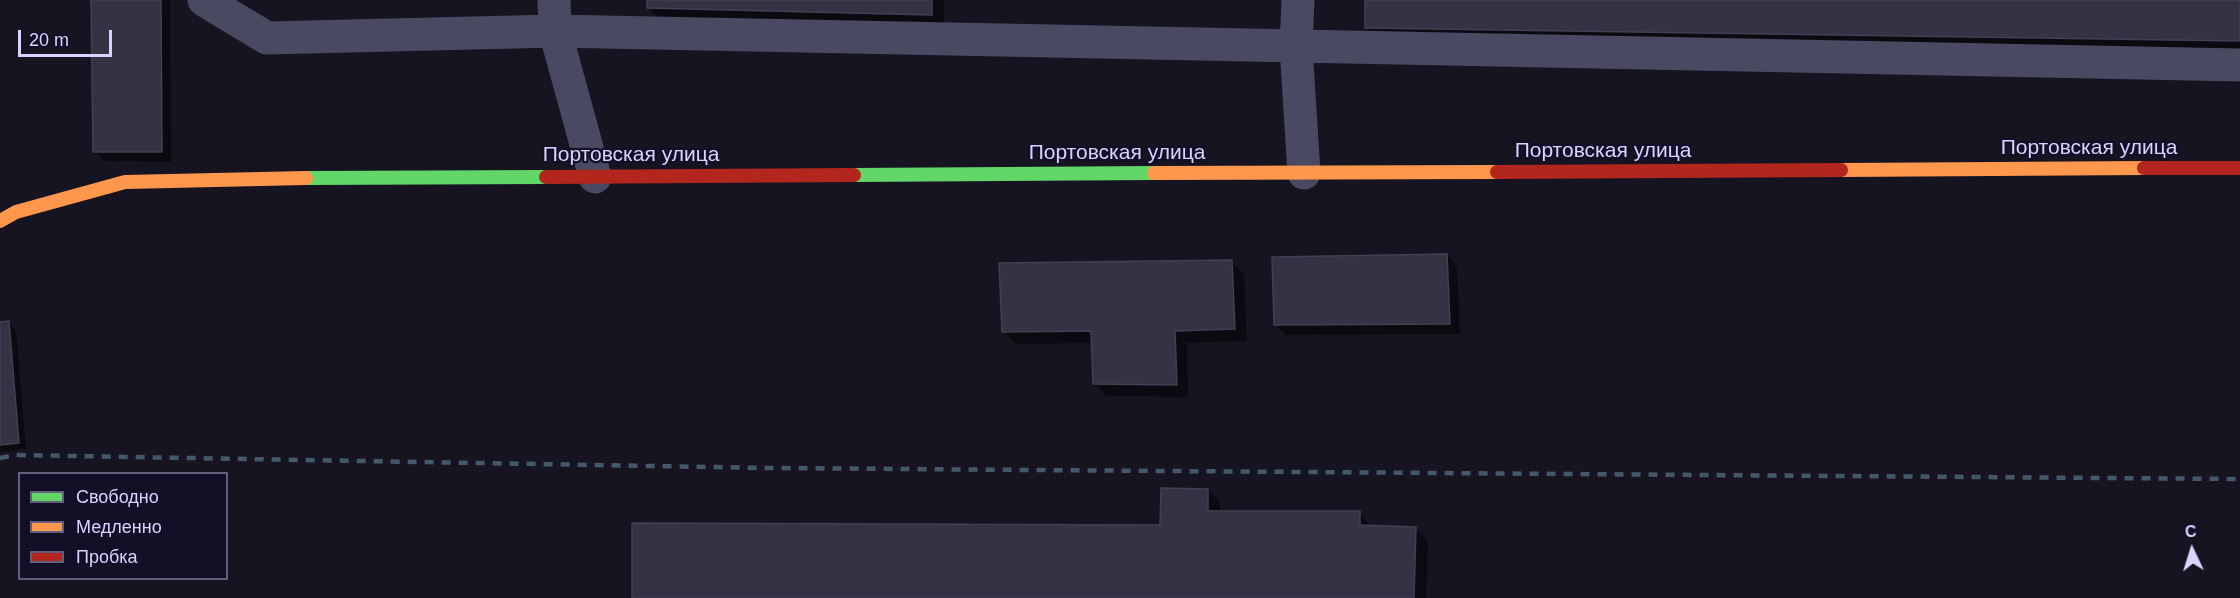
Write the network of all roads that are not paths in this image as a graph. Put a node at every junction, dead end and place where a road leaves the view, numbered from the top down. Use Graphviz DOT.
graph roads {
  1 [pos="204,0"];
  2 [pos="1298,0"];
  3 [pos="554,15"];
  4 [pos="1296,47"];
  5 [pos="2240,64"];
  6 [pos="2240,168"];
  7 [pos="1304,173"];
  8 [pos="595,177"];
  9 [pos="0,220"];
  1 -- 3 [label="street"];
  2 -- 4 [label="street"];
  3 -- 4 [label="street"];
  3 -- 8 [label="street"];
  4 -- 5 [label="street"];
  4 -- 7 [label="street"];
  6 -- 7 [label="street, Портовская улица"];
  7 -- 8 [label="street, Портовская улица"];
  8 -- 9 [label="street, Портовская улица"];
}
